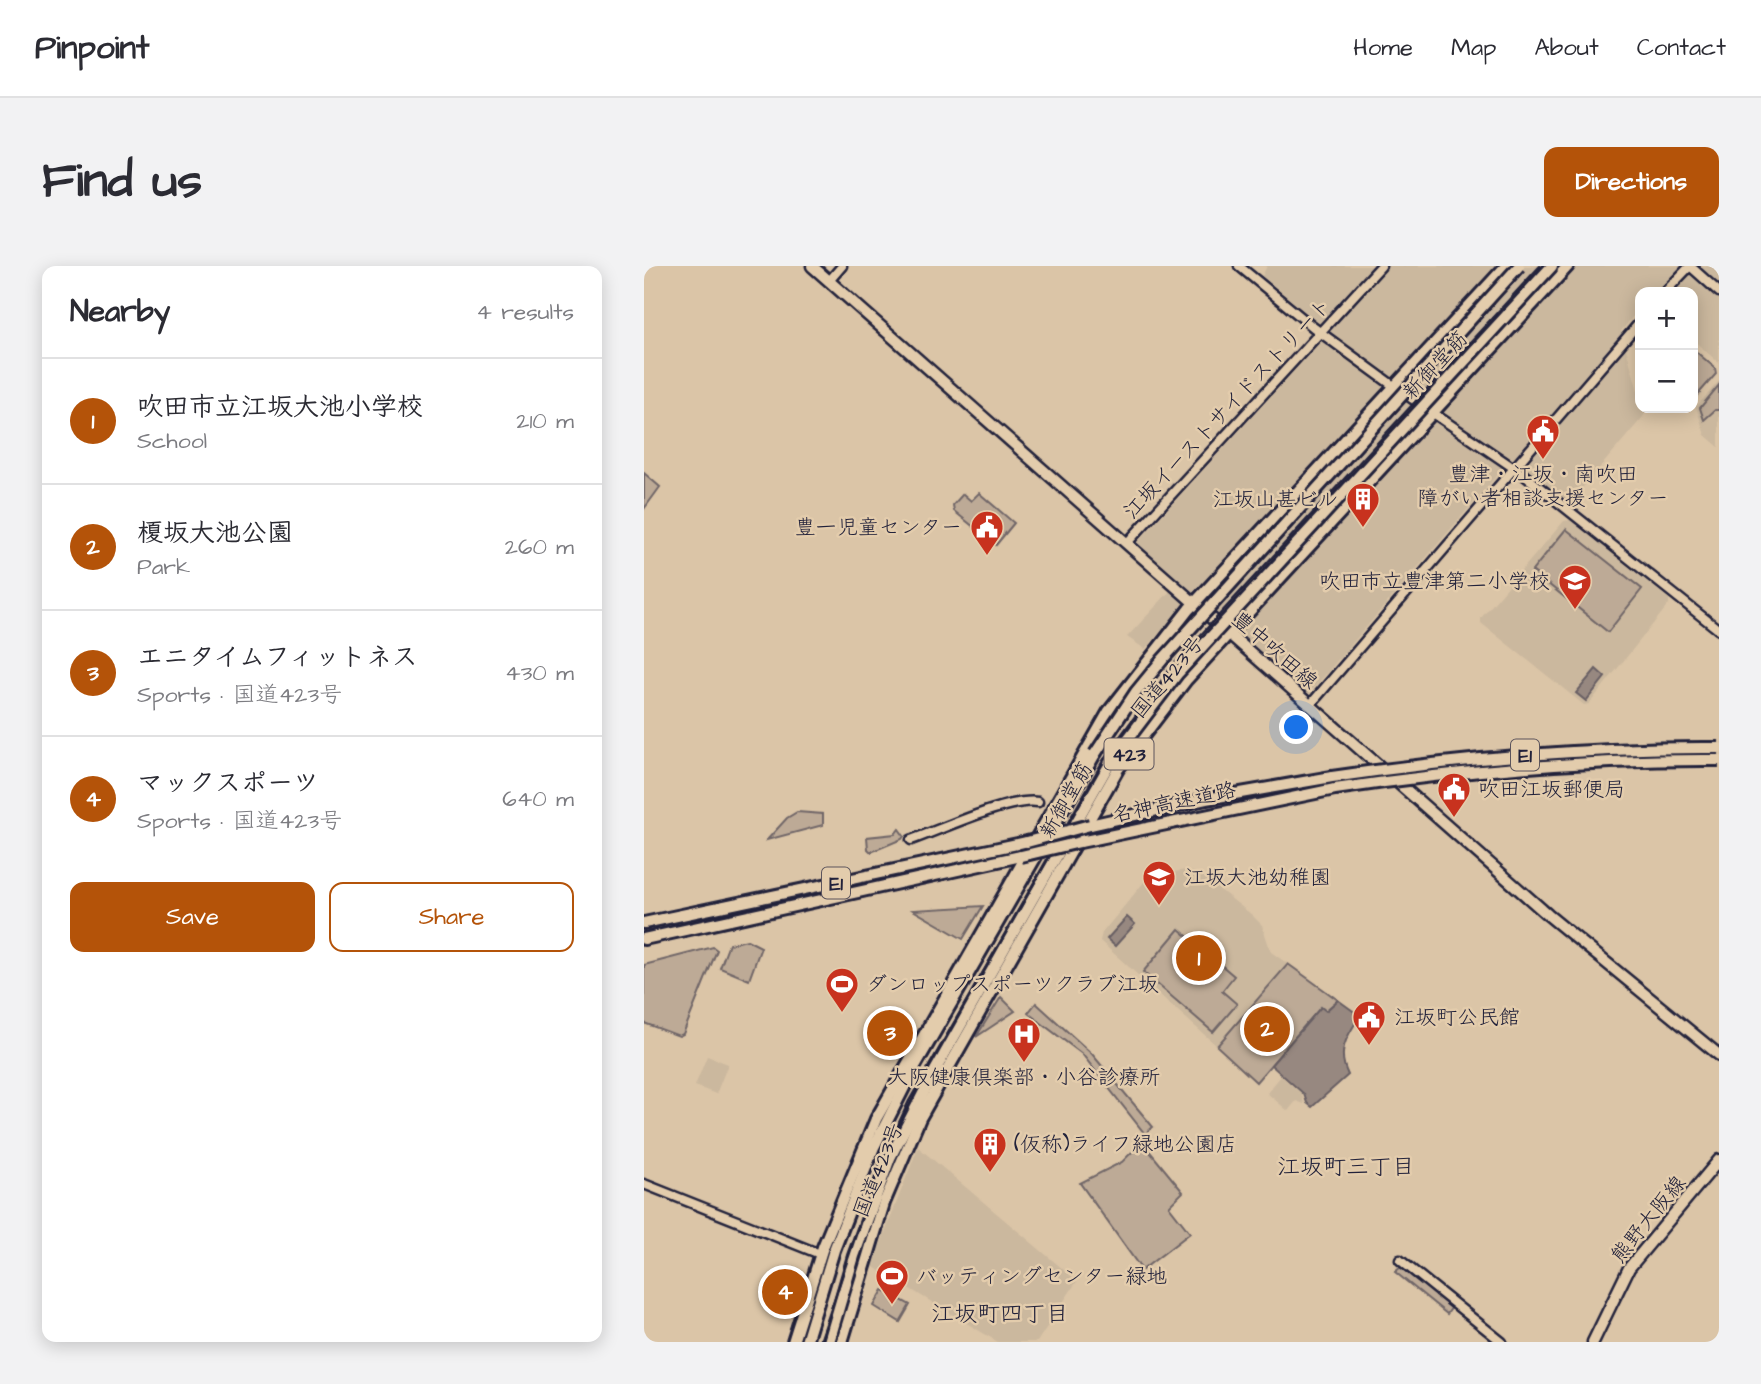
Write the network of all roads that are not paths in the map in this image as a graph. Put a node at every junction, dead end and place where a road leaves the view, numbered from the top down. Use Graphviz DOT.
graph roads {
  1 [pos="812,266"];
  2 [pos="842,266"];
  3 [pos="1239,266"];
  4 [pos="1381,266"];
  5 [pos="1506,266"];
  6 [pos="1519,266"];
  7 [pos="1552,266"];
  8 [pos="1568,266"];
  9 [pos="1690,266"];
  10 [pos="829,281"];
  11 [pos="1670,287"];
  12 [pos="1719,292"];
  13 [pos="1635,328"];
  14 [pos="1321,333"];
  15 [pos="1395,387"];
  16 [pos="1432,412"];
  17 [pos="1514,468"];
  18 [pos="1126,543"];
  19 [pos="1195,603"];
  20 [pos="1719,630"];
  21 [pos="1229,635"];
  22 [pos="1310,705"];
  23 [pos="1719,748"];
  24 [pos="1719,760"];
  25 [pos="1038,802"];
  26 [pos="911,840"];
  27 [pos="644,923"];
  28 [pos="644,939"];
  29 [pos="1719,1055"];
  30 [pos="1719,1160"];
  31 [pos="644,1184"];
  32 [pos="820,1254"];
  33 [pos="1400,1260"];
  34 [pos="793,1342"];
  35 [pos="806,1342"];
  36 [pos="829,1342"];
  37 [pos="842,1342"];
  38 [pos="1502,1342"];
  39 [pos="1593,1342"];
  1 -- 10 [label="main road, 豊中吹田線"];
  2 -- 10 [label="street"];
  3 -- 14 [label="street"];
  4 -- 14 [label="street, 江坂イーストサイドストリート"];
  5 -- 15 [label="highway, 国道423号 / 423"];
  6 -- 35 [label="highway, 新御堂筋 / 423, bridge"];
  7 -- 36 [label="highway, 新御堂筋 / 423, bridge"];
  8 -- 16 [label="highway, 国道423号 / 423"];
  9 -- 11 [label="street"];
  9 -- 12 [label="street"];
  10 -- 18 [label="main road, 豊中吹田線"];
  13 -- 17 [label="street"];
  14 -- 15 [label="street"];
  14 -- 18 [label="street, 江坂イーストサイドストリート"];
  15 -- 16 [label="street"];
  15 -- 19 [label="highway, 国道423号 / 423"];
  16 -- 17 [label="street"];
  16 -- 21 [label="highway, 国道423号 / 423"];
  17 -- 20 [label="street"];
  17 -- 22 [label="street"];
  18 -- 19 [label="main road, 豊中吹田線"];
  19 -- 21 [label="main road, 豊中吹田線"];
  19 -- 32 [label="highway, 国道423号 / 423"];
  21 -- 22 [label="main road, 豊中吹田線"];
  21 -- 37 [label="highway, 国道423号 / 423"];
  22 -- 29 [label="main road, 豊中吹田線"];
  23 -- 27 [label="highway, 名神高速道路 / E1, bridge"];
  24 -- 28 [label="highway, 名神高速道路 / E1, bridge"];
  25 -- 26 [label="street"];
  30 -- 39 [label="main road, 熊野大阪線"];
  31 -- 32 [label="street"];
  32 -- 34 [label="highway, 国道423号 / 423"];
  33 -- 38 [label="street"];
}
